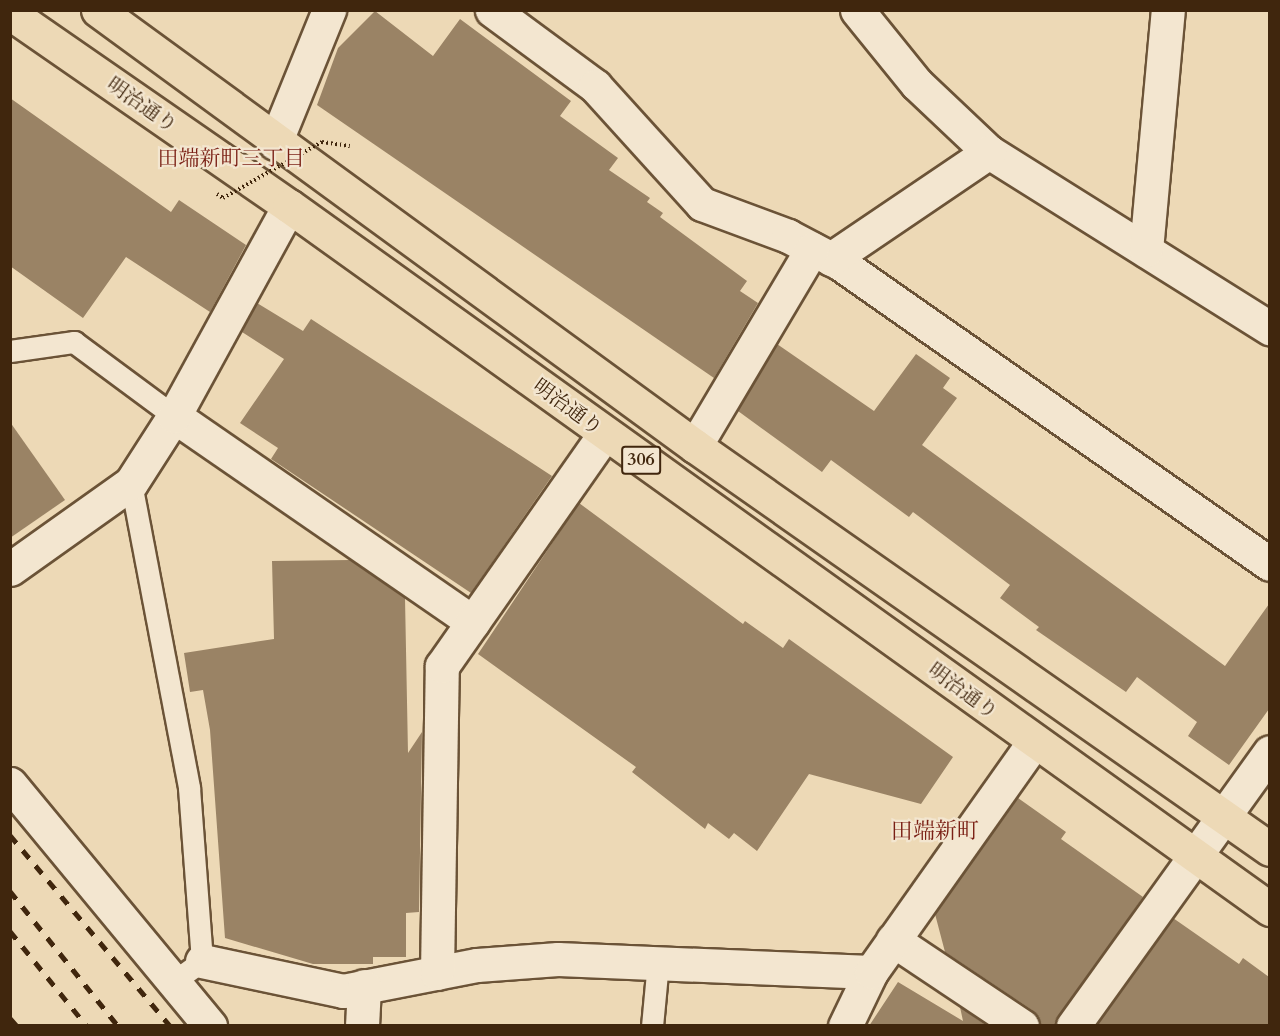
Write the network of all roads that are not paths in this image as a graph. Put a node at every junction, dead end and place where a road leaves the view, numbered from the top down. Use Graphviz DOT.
graph roads {
  1 [pos="98,10"];
  2 [pos="329,10"];
  3 [pos="492,10"];
  4 [pos="858,10"];
  5 [pos="1168,10"];
  6 [pos="10,13"];
  7 [pos="275,143"];
  8 [pos="989,152"];
  9 [pos="289,206"];
  10 [pos="1146,250"];
  11 [pos="821,254"];
  12 [pos="1269,328"];
  13 [pos="10,351"];
  14 [pos="174,416"];
  15 [pos="604,433"];
  16 [pos="695,446"];
  17 [pos="131,483"];
  18 [pos="1269,564"];
  19 [pos="10,569"];
  20 [pos="473,622"];
  21 [pos="1034,742"];
  22 [pos="1269,752"];
  23 [pos="10,784"];
  24 [pos="1222,814"];
  25 [pos="1269,849"];
  26 [pos="1196,855"];
  27 [pos="1269,909"];
  28 [pos="893,940"];
  29 [pos="202,961"];
  30 [pos="658,963"];
  31 [pos="871,972"];
  32 [pos="437,973"];
  33 [pos="176,980"];
  34 [pos="364,986"];
  35 [pos="210,1026"];
  36 [pos="362,1026"];
  37 [pos="652,1026"];
  38 [pos="845,1026"];
  39 [pos="1022,1026"];
  40 [pos="1073,1026"];
  1 -- 7 [label="main road, 306"];
  2 -- 7 [label="street"];
  3 -- 11 [label="street"];
  4 -- 8 [label="street"];
  5 -- 10 [label="street"];
  6 -- 9 [label="main road, 明治通り / 306"];
  7 -- 16 [label="main road, 306"];
  8 -- 10 [label="street"];
  8 -- 11 [label="street"];
  9 -- 14 [label="street"];
  9 -- 15 [label="main road, 明治通り / 306"];
  10 -- 12 [label="street"];
  11 -- 16 [label="street"];
  11 -- 18 [label="street"];
  13 -- 14 [label="lane"];
  14 -- 17 [label="street"];
  14 -- 20 [label="street"];
  15 -- 20 [label="street"];
  15 -- 21 [label="main road, 明治通り / 306"];
  16 -- 24 [label="main road, 306"];
  17 -- 19 [label="street"];
  17 -- 29 [label="lane"];
  20 -- 32 [label="street"];
  21 -- 26 [label="main road, 明治通り / 306"];
  21 -- 28 [label="street"];
  22 -- 24 [label="street"];
  23 -- 33 [label="street"];
  24 -- 25 [label="main road, 306"];
  24 -- 26 [label="street"];
  26 -- 27 [label="main road, 明治通り / 306"];
  26 -- 40 [label="street"];
  28 -- 31 [label="street"];
  28 -- 39 [label="street"];
  29 -- 33 [label="lane"];
  29 -- 34 [label="street"];
  30 -- 31 [label="street"];
  30 -- 32 [label="street"];
  30 -- 37 [label="lane"];
  31 -- 38 [label="street"];
  32 -- 34 [label="street"];
  33 -- 35 [label="street"];
  34 -- 36 [label="street"];
}
